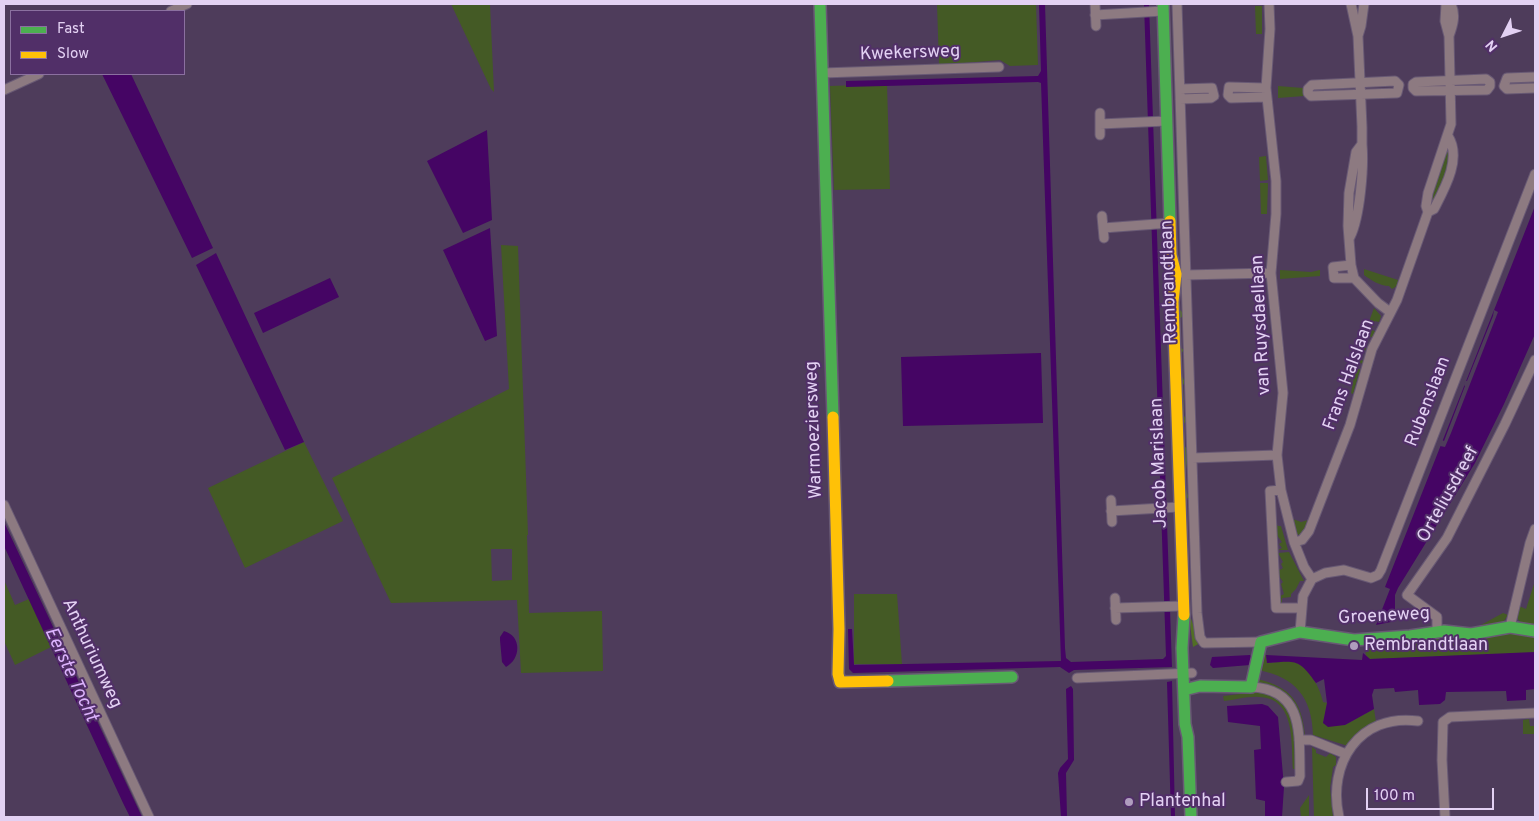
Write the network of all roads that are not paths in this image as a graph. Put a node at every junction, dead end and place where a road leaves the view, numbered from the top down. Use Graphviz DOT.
graph roads {
  1 [pos="187,4"];
  2 [pos="820,4"];
  3 [pos="1095,4"];
  4 [pos="1177,4"];
  5 [pos="1270,4"];
  6 [pos="1351,4"];
  7 [pos="1364,4"];
  8 [pos="1446,4"];
  9 [pos="1451,4"];
  10 [pos="1160,9"];
  11 [pos="173,10"];
  12 [pos="1095,15"];
  13 [pos="1096,26"];
  14 [pos="1358,36"];
  15 [pos="1449,36"];
  16 [pos="999,67"];
  17 [pos="822,73"];
  18 [pos="37,75"];
  19 [pos="1534,77"];
  20 [pos="1450,81"];
  21 [pos="1359,83"];
  22 [pos="1534,88"];
  23 [pos="1180,89"];
  24 [pos="4,90"];
  25 [pos="1451,91"];
  26 [pos="1360,95"];
  27 [pos="1180,99"];
  28 [pos="1100,113"];
  29 [pos="1162,121"];
  30 [pos="1100,124"];
  31 [pos="1100,135"];
  32 [pos="1448,136"];
  33 [pos="1535,174"];
  34 [pos="1428,212"];
  35 [pos="1102,216"];
  36 [pos="1165,224"];
  37 [pos="1103,228"];
  38 [pos="1104,238"];
  39 [pos="1351,265"];
  40 [pos="1272,273"];
  41 [pos="1185,275"];
  42 [pos="1354,278"];
  43 [pos="1390,312"];
  44 [pos="1535,360"];
  45 [pos="1277,455"];
  46 [pos="1192,458"];
  47 [pos="1281,490"];
  48 [pos="1111,500"];
  49 [pos="4,505"];
  50 [pos="1169,508"];
  51 [pos="1111,511"];
  52 [pos="1112,522"];
  53 [pos="1535,528"];
  54 [pos="1294,542"];
  55 [pos="1312,579"];
  56 [pos="1115,598"];
  57 [pos="1183,606"];
  58 [pos="1115,608"];
  59 [pos="1301,608"];
  60 [pos="1116,620"];
  61 [pos="1510,627"];
  62 [pos="1535,631"];
  63 [pos="1300,632"];
  64 [pos="1437,632"];
  65 [pos="1260,642"];
  66 [pos="1204,643"];
  67 [pos="1187,673"];
  68 [pos="1012,677"];
  69 [pos="1077,678"];
  70 [pos="1251,687"];
  71 [pos="1190,690"];
  72 [pos="1535,713"];
  73 [pos="1418,721"];
  74 [pos="1299,740"];
  75 [pos="1346,754"];
  76 [pos="1286,782"];
  77 [pos="149,817"];
  78 [pos="1191,817"];
  79 [pos="1339,817"];
  80 [pos="1445,817"];
  1 -- 11 [label="street"];
  2 -- 17 [label="street, Warmoeziersweg"];
  3 -- 12 [label="street"];
  4 -- 23 [label="street, Rembrandtlaan"];
  5 -- 40 [label="street, van Ruysdaellaan"];
  6 -- 14 [label="street"];
  7 -- 14 [label="street"];
  8 -- 15 [label="street, Frans Halslaan"];
  9 -- 15 [label="street, Frans Halslaan"];
  10 -- 12 [label="street"];
  10 -- 29 [label="street, Jacob Marislaan"];
  12 -- 13 [label="street"];
  14 -- 21 [label="street"];
  15 -- 20 [label="street, Frans Halslaan"];
  16 -- 17 [label="street, Kwekersweg"];
  17 -- 68 [label="street, Warmoeziersweg"];
  18 -- 24 [label="street"];
  19 -- 22 [label="street"];
  19 -- 22 [label="street"];
  20 -- 25 [label="street, Frans Halslaan"];
  20 -- 25 [label="street"];
  20 -- 25 [label="street"];
  21 -- 26 [label="street"];
  21 -- 26 [label="street"];
  21 -- 26 [label="street"];
  23 -- 27 [label="street, Rembrandtlaan"];
  23 -- 27 [label="street"];
  25 -- 32 [label="street, Frans Halslaan"];
  26 -- 39 [label="street"];
  27 -- 41 [label="street, Rembrandtlaan"];
  28 -- 30 [label="street"];
  29 -- 30 [label="street"];
  29 -- 36 [label="street, Jacob Marislaan"];
  30 -- 31 [label="street"];
  32 -- 34 [label="street, Frans Halslaan"];
  32 -- 34 [label="street, Frans Halslaan"];
  33 -- 55 [label="street, Rubenslaan"];
  34 -- 43 [label="street, Frans Halslaan"];
  35 -- 37 [label="street"];
  36 -- 37 [label="street"];
  36 -- 50 [label="street, Jacob Marislaan"];
  37 -- 38 [label="street"];
  39 -- 42 [label="street"];
  39 -- 42 [label="street"];
  40 -- 41 [label="street"];
  40 -- 45 [label="street, van Ruysdaellaan"];
  41 -- 46 [label="street, Rembrandtlaan"];
  42 -- 43 [label="street"];
  43 -- 54 [label="street, Frans Halslaan"];
  44 -- 64 [label="street, Orteliusdreef"];
  45 -- 46 [label="street"];
  45 -- 47 [label="street, van Ruysdaellaan"];
  46 -- 66 [label="street, Rembrandtlaan"];
  47 -- 54 [label="street, van Ruysdaellaan"];
  47 -- 59 [label="street"];
  48 -- 51 [label="street"];
  49 -- 77 [label="street, Anthuriumweg"];
  50 -- 51 [label="street"];
  50 -- 57 [label="street, Jacob Marislaan"];
  51 -- 52 [label="street"];
  53 -- 61 [label="street"];
  54 -- 55 [label="street, van Ruysdaellaan"];
  55 -- 59 [label="street"];
  56 -- 58 [label="street"];
  57 -- 58 [label="street"];
  57 -- 67 [label="street, Jacob Marislaan"];
  58 -- 60 [label="street"];
  59 -- 63 [label="street"];
  61 -- 62 [label="street, Groeneweg"];
  61 -- 64 [label="street, Groeneweg"];
  63 -- 64 [label="street, Groeneweg"];
  63 -- 65 [label="street, Groeneweg"];
  65 -- 66 [label="street, Groeneweg"];
  65 -- 70 [label="street"];
  67 -- 69 [label="street"];
  67 -- 71 [label="street, Jacob Marislaan"];
  70 -- 71 [label="street"];
  70 -- 74 [label="street"];
  71 -- 78 [label="street, Jacob Marislaan"];
  72 -- 80 [label="street"];
  73 -- 75 [label="street"];
  74 -- 75 [label="street"];
  74 -- 76 [label="street"];
  75 -- 79 [label="street"];
}
